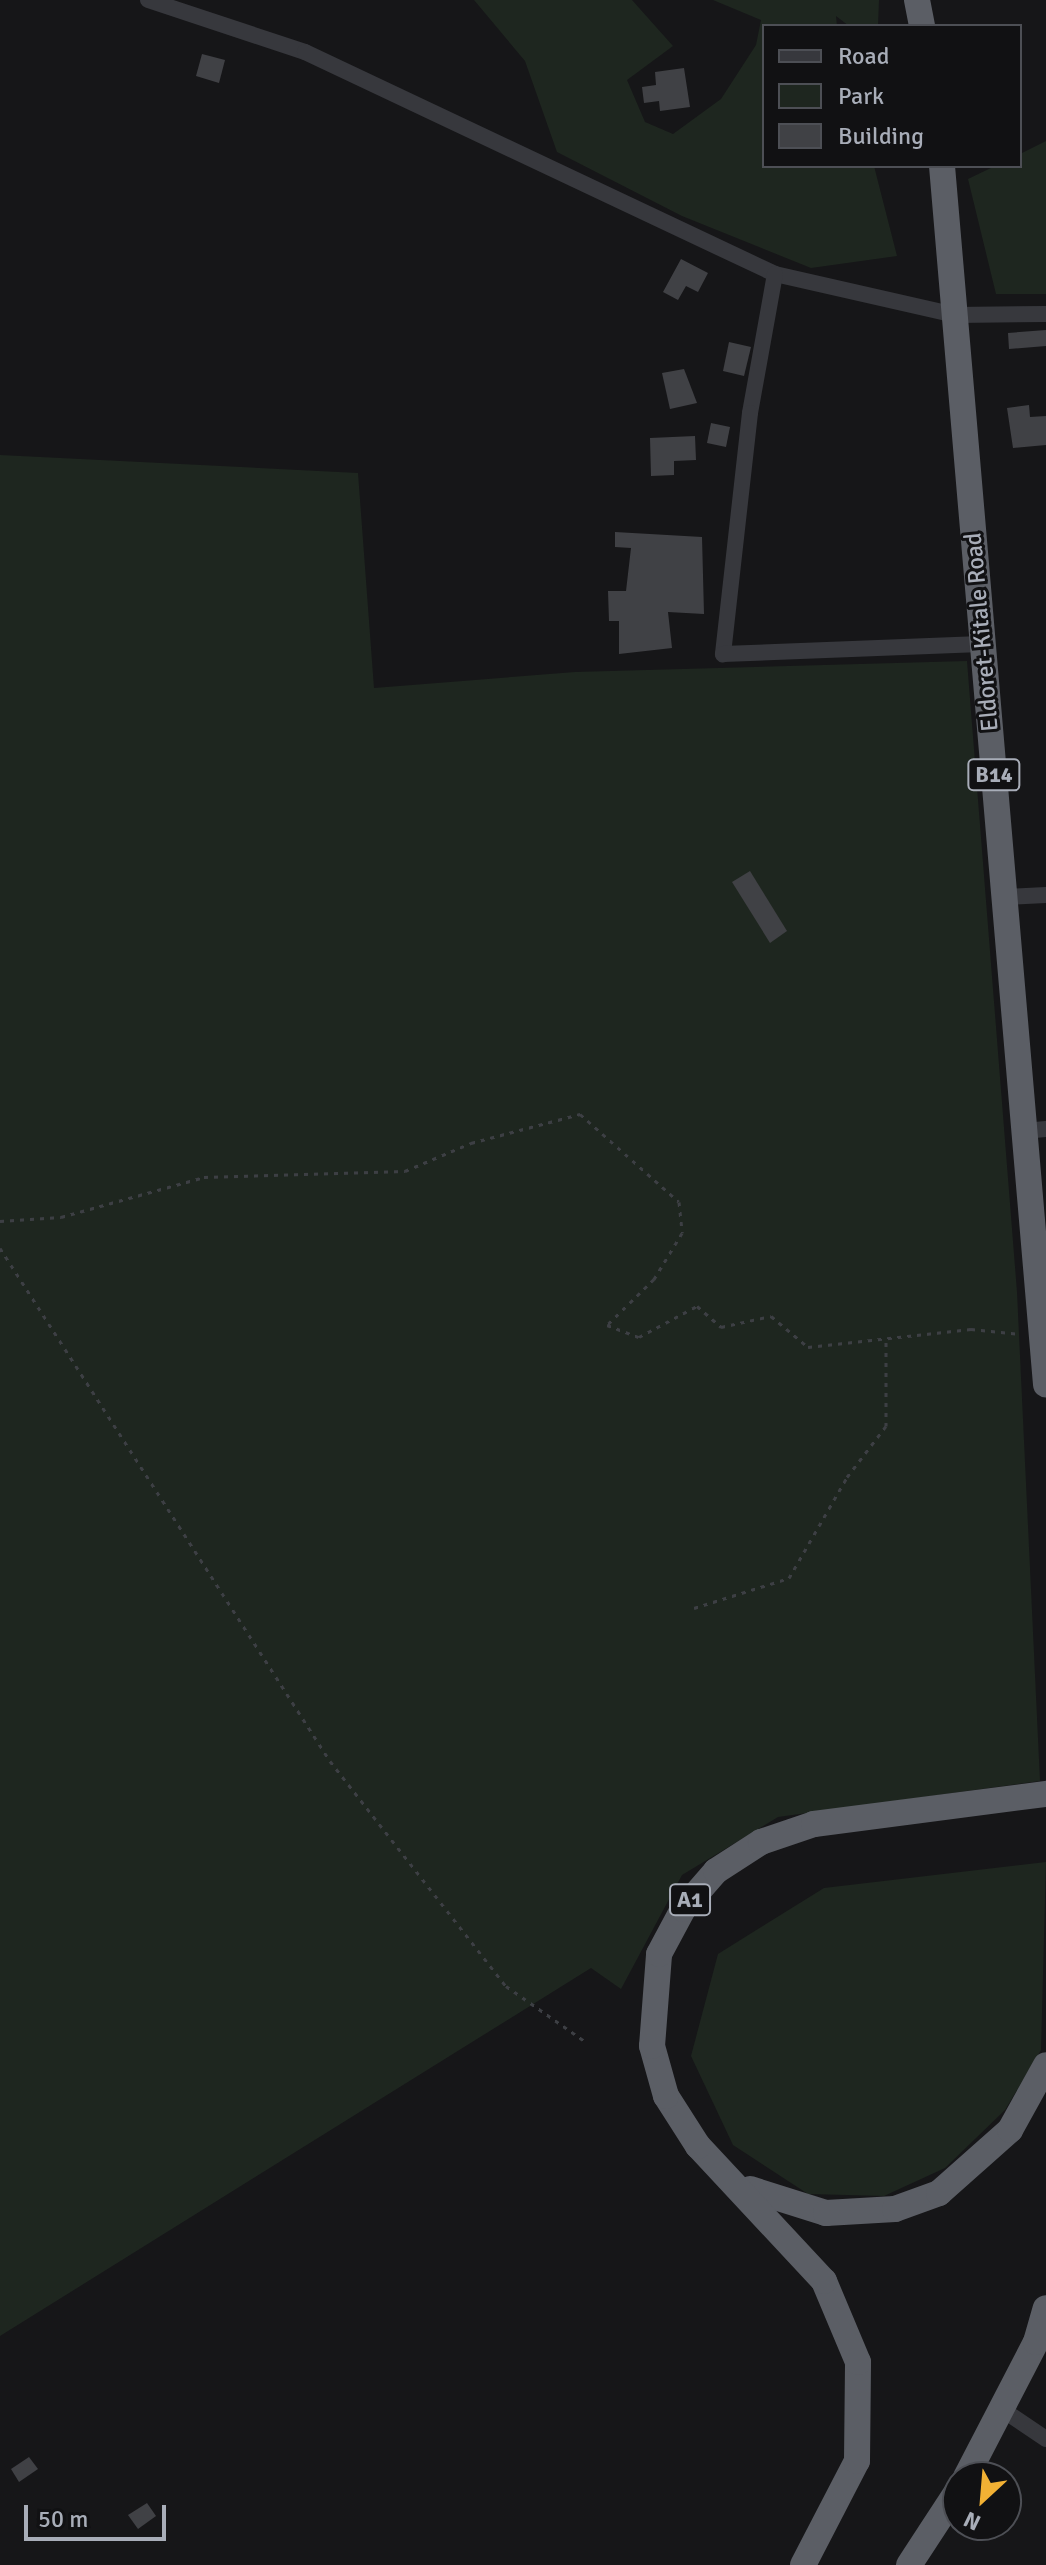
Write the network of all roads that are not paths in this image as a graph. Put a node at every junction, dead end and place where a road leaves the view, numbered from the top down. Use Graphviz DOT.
graph roads {
  1 [pos="148,0"];
  2 [pos="917,0"];
  3 [pos="922,24"];
  4 [pos="942,168"];
  5 [pos="775,274"];
  6 [pos="1046,314"];
  7 [pos="955,315"];
  8 [pos="981,644"];
  9 [pos="1046,895"];
  10 [pos="1004,897"];
  11 [pos="1035,1130"];
  12 [pos="1045,1336"];
  13 [pos="1046,1385"];
  14 [pos="1046,1794"];
  15 [pos="1046,2065"];
  16 [pos="729,2178"];
  17 [pos="1046,2308"];
  18 [pos="1003,2410"];
  19 [pos="1046,2439"];
  20 [pos="975,2461"];
  21 [pos="942,2514"];
  22 [pos="803,2565"];
  23 [pos="909,2565"];
  1 -- 5 [label="street"];
  2 -- 3 [label="highway"];
  4 -- 7 [label="highway, Eldoret-Kitale Road / B14"];
  5 -- 7 [label="street"];
  5 -- 8 [label="street"];
  6 -- 7 [label="street"];
  7 -- 8 [label="highway, Eldoret-Kitale Road / B14"];
  8 -- 10 [label="highway, Eldoret-Kitale Road / B14"];
  9 -- 10 [label="street"];
  10 -- 11 [label="highway, Eldoret-Kitale Road / B14"];
  11 -- 12 [label="highway, Eldoret-Kitale Road / B14"];
  12 -- 13 [label="highway, Eldoret-Kitale Road / B14"];
  14 -- 16 [label="highway, A1"];
  15 -- 16 [label="highway, A1"];
  16 -- 22 [label="highway, A1"];
  17 -- 18 [label="highway"];
  18 -- 19 [label="street"];
  18 -- 20 [label="highway"];
  21 -- 23 [label="highway"];
}
